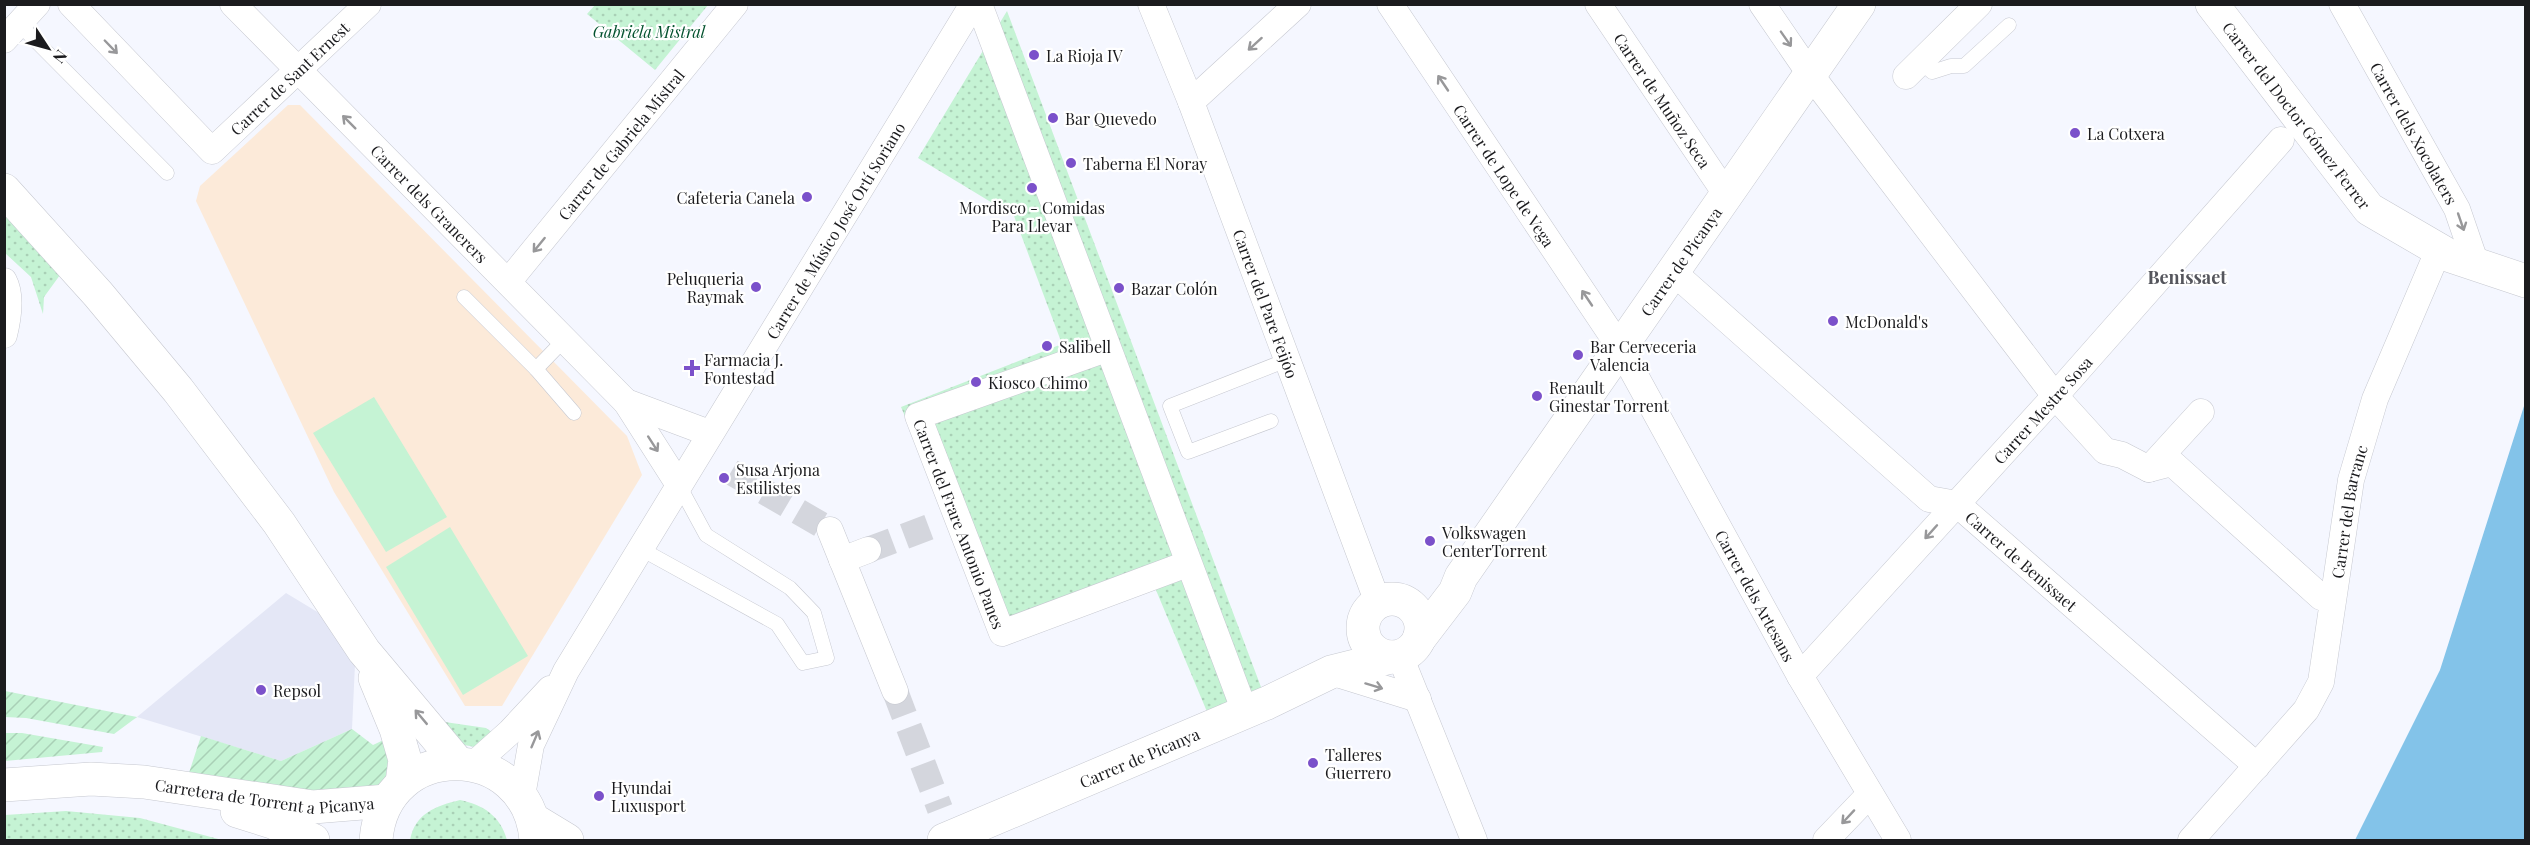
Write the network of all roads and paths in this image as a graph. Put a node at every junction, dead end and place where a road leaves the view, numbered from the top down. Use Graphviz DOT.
graph roads {
  1 [pos="37,4"];
  2 [pos="70,4"];
  3 [pos="234,4"];
  4 [pos="368,4"];
  5 [pos="735,4"];
  6 [pos="972,4"];
  7 [pos="979,4"];
  8 [pos="1151,4"];
  9 [pos="1298,4"];
  10 [pos="1390,4"];
  11 [pos="1598,4"];
  12 [pos="1762,4"];
  13 [pos="1859,4"];
  14 [pos="1979,4"];
  15 [pos="2212,4"];
  16 [pos="2342,4"];
  17 [pos="2009,25"];
  18 [pos="12,32"];
  19 [pos="297,69"];
  20 [pos="1913,69"];
  21 [pos="1810,74"];
  22 [pos="1191,102"];
  23 [pos="2281,140"];
  24 [pos="167,173"];
  25 [pos="8,194"];
  26 [pos="1726,194"];
  27 [pos="2462,260"];
  28 [pos="1672,271"];
  29 [pos="4,281"];
  30 [pos="2526,281"];
  31 [pos="508,282"];
  32 [pos="465,297"];
  33 [pos="4,335"];
  34 [pos="564,340"];
  35 [pos="1619,346"];
  36 [pos="1106,349"];
  37 [pos="1287,360"];
  38 [pos="536,369"];
  39 [pos="2055,396"];
  40 [pos="626,402"];
  41 [pos="574,412"];
  42 [pos="2201,412"];
  43 [pos="1271,421"];
  44 [pos="709,433"];
  45 [pos="2149,469"];
  46 [pos="679,485"];
  47 [pos="1957,504"];
  48 [pos="830,530"];
  49 [pos="640,549"];
  50 [pos="868,550"];
  51 [pos="842,560"];
  52 [pos="1187,564"];
  53 [pos="1461,577"];
  54 [pos="2321,597"];
  55 [pos="1391,602"];
  56 [pos="1364,635"];
  57 [pos="1403,650"];
  58 [pos="364,651"];
  59 [pos="566,671"];
  60 [pos="1331,672"];
  61 [pos="1800,676"];
  62 [pos="895,691"];
  63 [pos="1418,699"];
  64 [pos="1245,712"];
  65 [pos="465,764"];
  66 [pos="2257,766"];
  67 [pos="144,782"];
  68 [pos="4,785"];
  69 [pos="395,792"];
  70 [pos="1870,794"];
  71 [pos="531,819"];
  72 [pos="313,840"];
  73 [pos="376,840"];
  74 [pos="567,840"];
  75 [pos="944,840"];
  76 [pos="1474,840"];
  77 [pos="1826,840"];
  78 [pos="1898,840"];
  79 [pos="2191,840"];
  1 -- 18 [label="street"];
  2 -- 19 [label="street, Carrer de Sant Ernest, one-way"];
  3 -- 19 [label="street, Carrer dels Granerers"];
  4 -- 19 [label="street, Carrer de Sant Ernest"];
  5 -- 31 [label="street, Carrer de Gabriela Mistral, one-way"];
  6 -- 44 [label="street, Carrer de Músico José Ortí Soriano"];
  7 -- 36 [label="street"];
  8 -- 22 [label="street, Carrer del Pare Feijóo"];
  9 -- 22 [label="street, one-way"];
  35 -- 10 [label="street, Carrer de Lope de Vega, one-way"];
  11 -- 26 [label="street, Carrer de Muñoz Seca"];
  12 -- 21 [label="street, one-way"];
  13 -- 21 [label="street, Carrer de Picanya"];
  14 -- 20 [label="street"];
  15 -- 27 [label="street, Carrer del Doctor Gómez Ferrer"];
  16 -- 27 [label="street, Carrer dels Xocolaters, one-way"];
  17 -- 20 [label="lane"];
  18 -- 24 [label="lane"];
  31 -- 19 [label="street, Carrer dels Granerers, one-way"];
  21 -- 26 [label="street, Carrer de Picanya"];
  21 -- 39 [label="street"];
  22 -- 37 [label="street, Carrer del Pare Feijóo"];
  23 -- 39 [label="street, Carrer Mestre Sosa"];
  25 -- 58 [label="street"];
  26 -- 28 [label="street, Carrer de Picanya"];
  27 -- 30 [label="street, Carrer del Doctor Gómez Ferrer"];
  27 -- 66 [label="street, Carrer del Barranc"];
  28 -- 35 [label="street, Carrer de Picanya"];
  28 -- 47 [label="street, Carrer de Benissaet"];
  29 -- 33 [label="street"];
  31 -- 34 [label="street, Carrer dels Granerers"];
  32 -- 38 [label="lane"];
  34 -- 38 [label="lane"];
  34 -- 40 [label="street, Carrer dels Granerers"];
  35 -- 53 [label="street, Carrer de Picanya"];
  35 -- 61 [label="street, Carrer dels Artesans"];
  36 -- 52 [label="street"];
  36 -- 52 [label="street, Carrer del Frare Antonio Panes"];
  37 -- 43 [label="lane"];
  37 -- 55 [label="street, Carrer del Pare Feijóo"];
  38 -- 41 [label="lane"];
  39 -- 45 [label="street"];
  39 -- 47 [label="street, Carrer Mestre Sosa"];
  40 -- 44 [label="street, Carrer dels Granerers"];
  40 -- 46 [label="street, Carrer dels Granerers, one-way"];
  42 -- 45 [label="street"];
  44 -- 46 [label="street, Carrer de Músico José Ortí Soriano"];
  45 -- 54 [label="street"];
  46 -- 49 [label="street, Carrer de Músico José Ortí Soriano"];
  46 -- 49 [label="lane"];
  47 -- 61 [label="street, Carrer Mestre Sosa, one-way"];
  47 -- 66 [label="street, Carrer de Benissaet"];
  48 -- 51 [label="street"];
  49 -- 59 [label="street, Carrer de Músico José Ortí Soriano"];
  50 -- 51 [label="street"];
  51 -- 62 [label="street"];
  52 -- 64 [label="street"];
  53 -- 55 [label="street"];
  53 -- 57 [label="street, Carrer de Picanya"];
  55 -- 56 [label="street"];
  55 -- 57 [label="street"];
  56 -- 57 [label="street"];
  56 -- 60 [label="street, Carrer de Picanya"];
  57 -- 60 [label="street, Carrer de Picanya"];
  57 -- 63 [label="street"];
  65 -- 58 [label="street, one-way"];
  58 -- 69 [label="street"];
  59 -- 65 [label="street, Carrer de Músico José Ortí Soriano"];
  71 -- 59 [label="street, Carrer de Músico José Ortí Soriano, one-way"];
  60 -- 63 [label="street, one-way"];
  60 -- 64 [label="street, Carrer de Picanya"];
  61 -- 70 [label="street, Carrer dels Artesans"];
  63 -- 76 [label="street"];
  64 -- 75 [label="street, Carrer de Picanya"];
  65 -- 69 [label="street"];
  65 -- 71 [label="street"];
  66 -- 79 [label="street"];
  67 -- 68 [label="street, Carretera de Torrent a Picanya"];
  67 -- 69 [label="street, Carretera de Torrent a Picanya"];
  67 -- 72 [label="street, Carretera de Torrent a Picanya"];
  69 -- 73 [label="street"];
  70 -- 77 [label="street, one-way"];
  70 -- 78 [label="street, Carrer dels Artesans"];
  71 -- 74 [label="street"];
}
